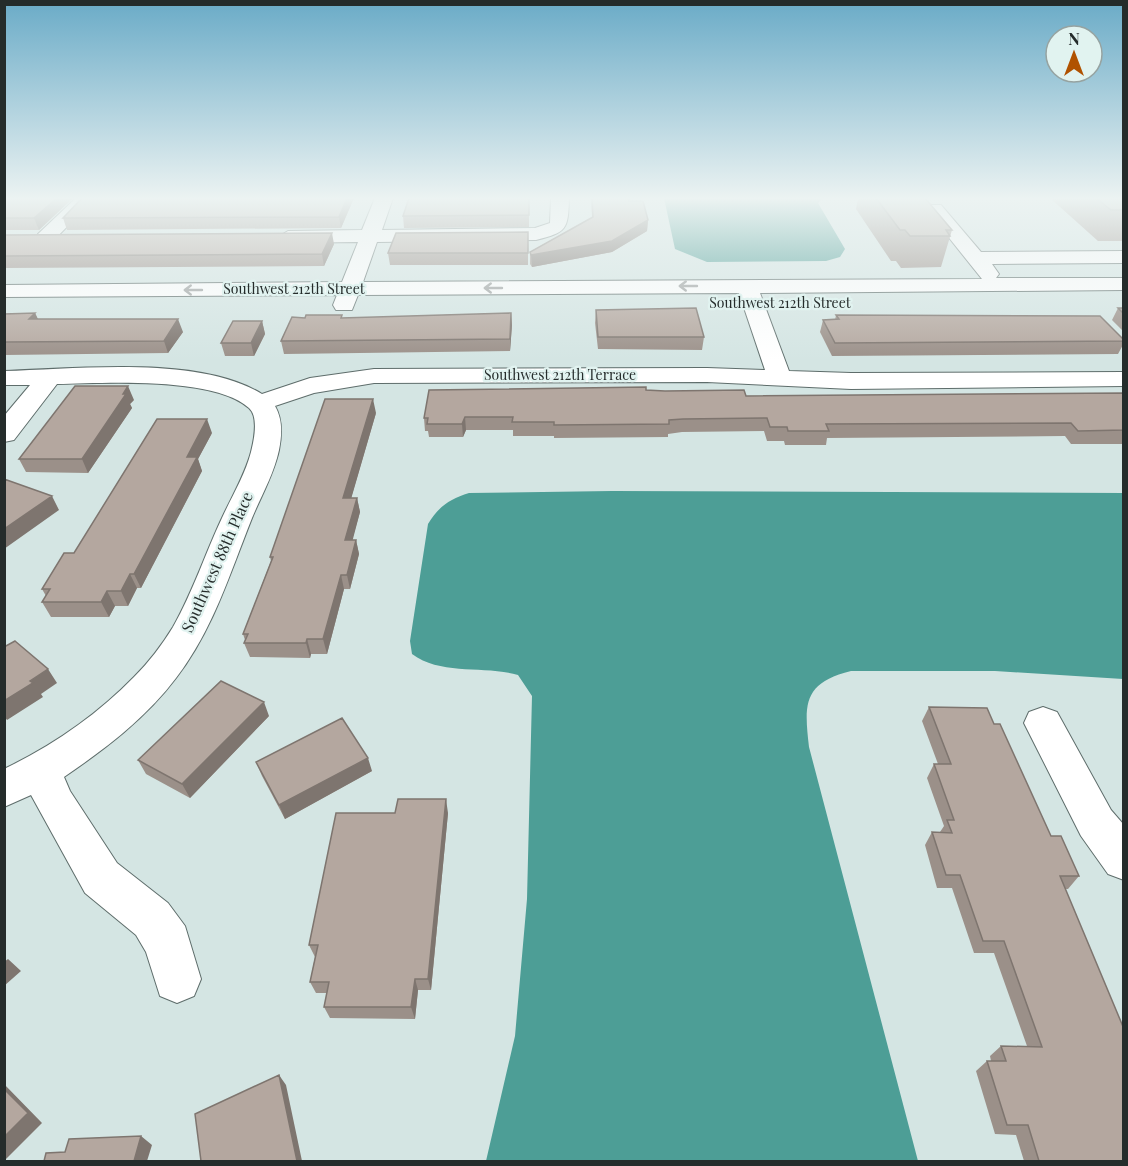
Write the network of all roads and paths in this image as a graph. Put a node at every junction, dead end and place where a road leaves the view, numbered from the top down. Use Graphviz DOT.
graph roads {
  1 [pos="364,252"];
  2 [pos="971,252"];
  3 [pos="1124,257"];
  4 [pos="976,258"];
  5 [pos="1124,284"];
  6 [pos="998,285"];
  7 [pos="4,291"];
  8 [pos="750,294"];
  9 [pos="347,297"];
  10 [pos="1124,301"];
  11 [pos="4,308"];
  12 [pos="4,378"];
  13 [pos="49,378"];
  14 [pos="780,379"];
  15 [pos="1124,379"];
  16 [pos="259,403"];
  17 [pos="4,434"];
  18 [pos="1043,723"];
  19 [pos="23,780"];
  20 [pos="1124,860"];
  21 [pos="177,979"];
  1 -- 9 [label="street"];
  2 -- 4 [label="street"];
  3 -- 4 [label="street"];
  4 -- 6 [label="street"];
  5 -- 6 [label="street, Southwest 212th Street"];
  6 -- 8 [label="street, Southwest 212th Street"];
  9 -- 7 [label="street, Southwest 212th Street, one-way"];
  8 -- 9 [label="street, Southwest 212th Street"];
  8 -- 10 [label="street, Southwest 212th Street"];
  8 -- 14 [label="street"];
  9 -- 11 [label="street, Southwest 212th Street"];
  12 -- 13 [label="street"];
  13 -- 16 [label="street"];
  13 -- 17 [label="street"];
  14 -- 15 [label="street, Southwest 212th Terrace"];
  14 -- 16 [label="street, Southwest 212th Terrace"];
  16 -- 19 [label="street, Southwest 88th Place"];
  18 -- 20 [label="street"];
  19 -- 21 [label="street"];
}
